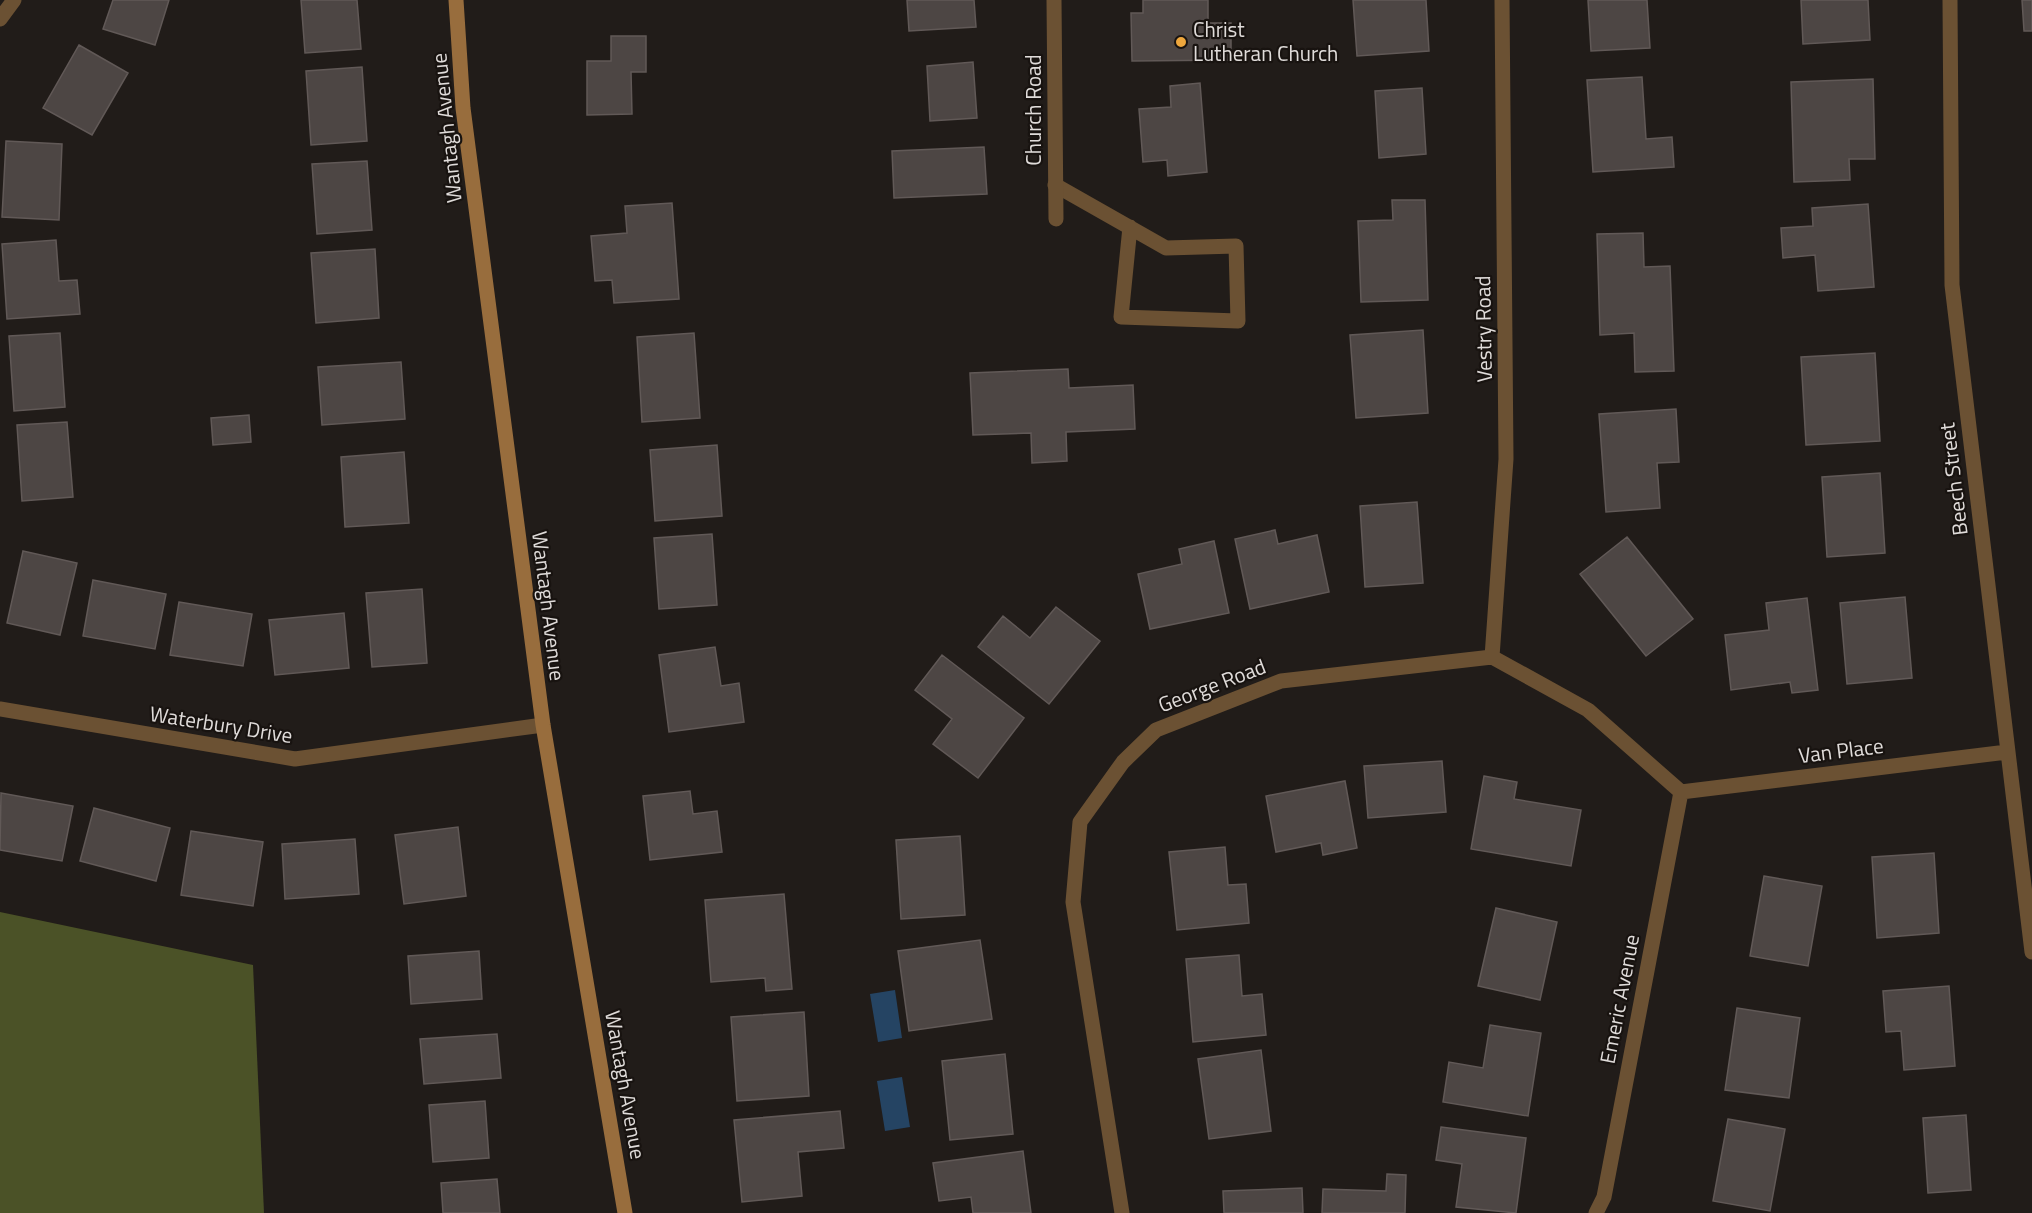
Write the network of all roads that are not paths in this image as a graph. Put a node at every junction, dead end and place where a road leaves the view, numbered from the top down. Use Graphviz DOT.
graph roads {
  1 [pos="14,0"];
  2 [pos="456,0"];
  3 [pos="1054,0"];
  4 [pos="1502,0"];
  5 [pos="1950,0"];
  6 [pos="0,19"];
  7 [pos="1055,185"];
  8 [pos="1056,219"];
  9 [pos="1130,227"];
  10 [pos="1492,657"];
  11 [pos="0,709"];
  12 [pos="543,725"];
  13 [pos="2007,752"];
  14 [pos="1681,792"];
  15 [pos="2032,952"];
  16 [pos="626,1213"];
  17 [pos="1122,1213"];
  18 [pos="1596,1213"];
  1 -- 6 [label="street"];
  2 -- 12 [label="main road, Wantagh Avenue"];
  3 -- 7 [label="street, Church Road"];
  4 -- 10 [label="street, Vestry Road"];
  5 -- 13 [label="street, Beech Street"];
  7 -- 8 [label="street, Church Road"];
  7 -- 9 [label="street"];
  9 -- 9 [label="street"];
  10 -- 14 [label="street"];
  10 -- 17 [label="street, George Road"];
  11 -- 12 [label="street, Waterbury Drive"];
  12 -- 16 [label="main road, Wantagh Avenue"];
  13 -- 14 [label="street, Van Place"];
  13 -- 15 [label="street, Beech Street"];
  14 -- 18 [label="street, Emeric Avenue"];
}
